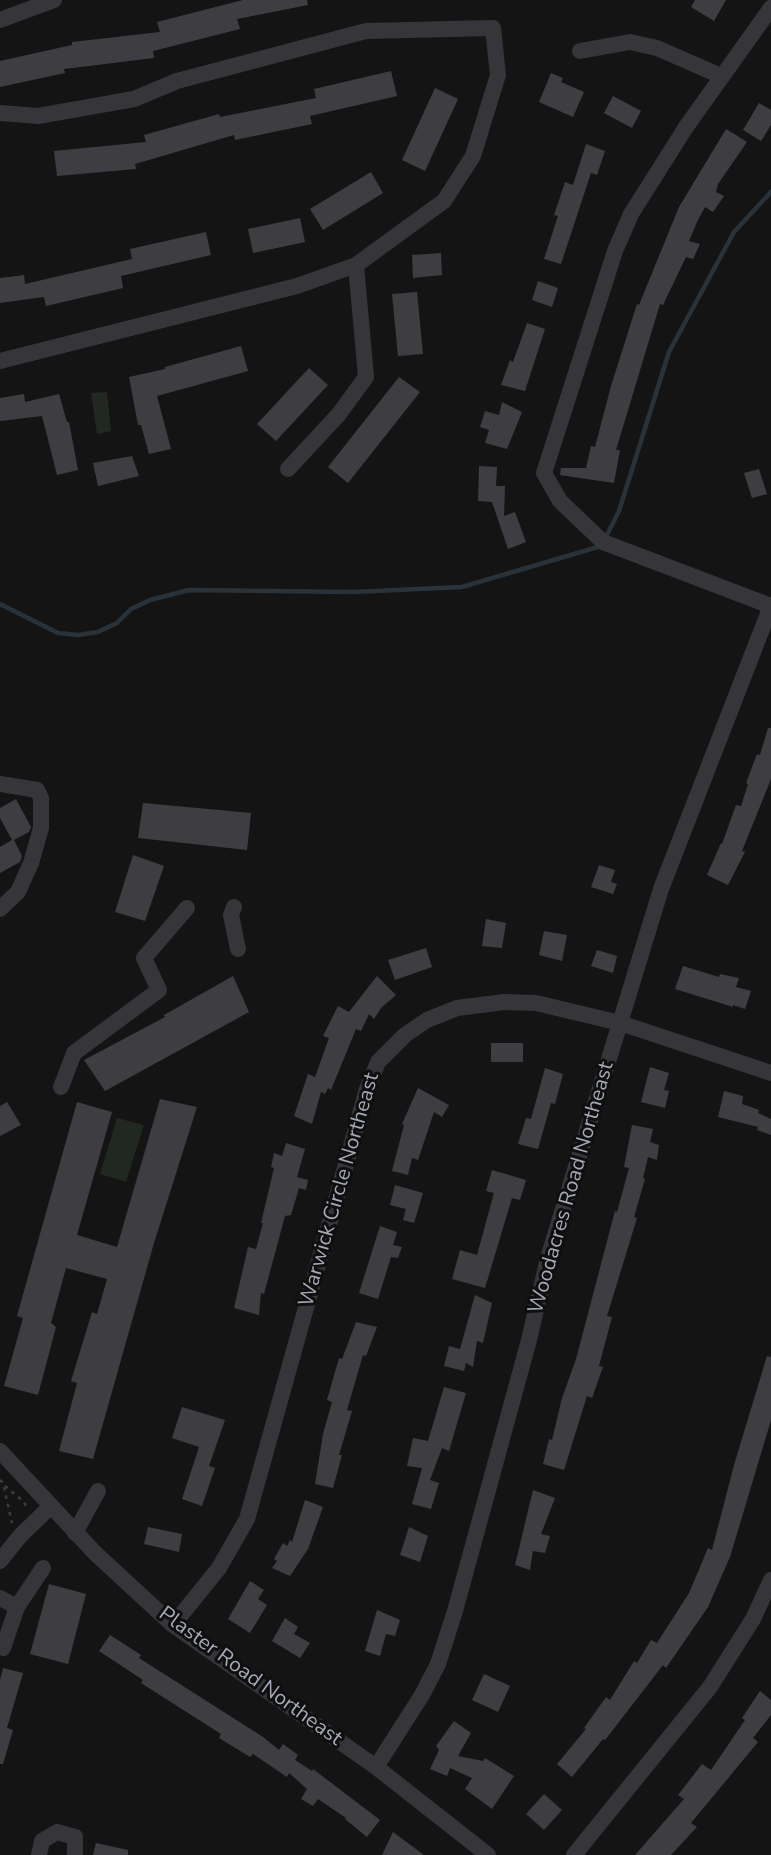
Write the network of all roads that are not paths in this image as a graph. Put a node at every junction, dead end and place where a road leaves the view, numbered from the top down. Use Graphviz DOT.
graph roads {
  1 [pos="54,0"];
  2 [pos="771,8"];
  3 [pos="0,20"];
  4 [pos="580,51"];
  5 [pos="721,76"];
  6 [pos="0,113"];
  7 [pos="356,265"];
  8 [pos="0,361"];
  9 [pos="288,469"];
  10 [pos="771,606"];
  11 [pos="0,783"];
  12 [pos="187,908"];
  13 [pos="234,908"];
  14 [pos="0,909"];
  15 [pos="238,948"];
  16 [pos="620,1023"];
  17 [pos="771,1073"];
  18 [pos="61,1087"];
  19 [pos="0,1451"];
  20 [pos="98,1491"];
  21 [pos="50,1507"];
  22 [pos="75,1533"];
  23 [pos="0,1561"];
  24 [pos="43,1568"];
  25 [pos="771,1580"];
  26 [pos="0,1598"];
  27 [pos="17,1607"];
  28 [pos="173,1625"];
  29 [pos="3,1648"];
  30 [pos="376,1767"];
  31 [pos="39,1855"];
  32 [pos="75,1855"];
  33 [pos="488,1855"];
  34 [pos="574,1855"];
  1 -- 3 [label="street"];
  2 -- 5 [label="street"];
  4 -- 5 [label="street"];
  5 -- 10 [label="street"];
  6 -- 7 [label="street"];
  7 -- 8 [label="street"];
  7 -- 9 [label="street"];
  10 -- 16 [label="street, Woodacres Road Northeast"];
  11 -- 14 [label="street"];
  12 -- 18 [label="street"];
  13 -- 15 [label="street"];
  16 -- 17 [label="street, Warwick Circle Northeast"];
  16 -- 28 [label="street, Warwick Circle Northeast"];
  16 -- 30 [label="street, Woodacres Road Northeast"];
  19 -- 21 [label="street, Plaster Road Northeast"];
  20 -- 22 [label="street"];
  21 -- 22 [label="street, Plaster Road Northeast"];
  21 -- 23 [label="street"];
  22 -- 28 [label="street, Plaster Road Northeast"];
  24 -- 27 [label="street"];
  25 -- 34 [label="street"];
  26 -- 27 [label="street"];
  27 -- 29 [label="street"];
  28 -- 30 [label="street, Plaster Road Northeast"];
  30 -- 33 [label="street, Plaster Road Northeast"];
  31 -- 32 [label="street"];
}
